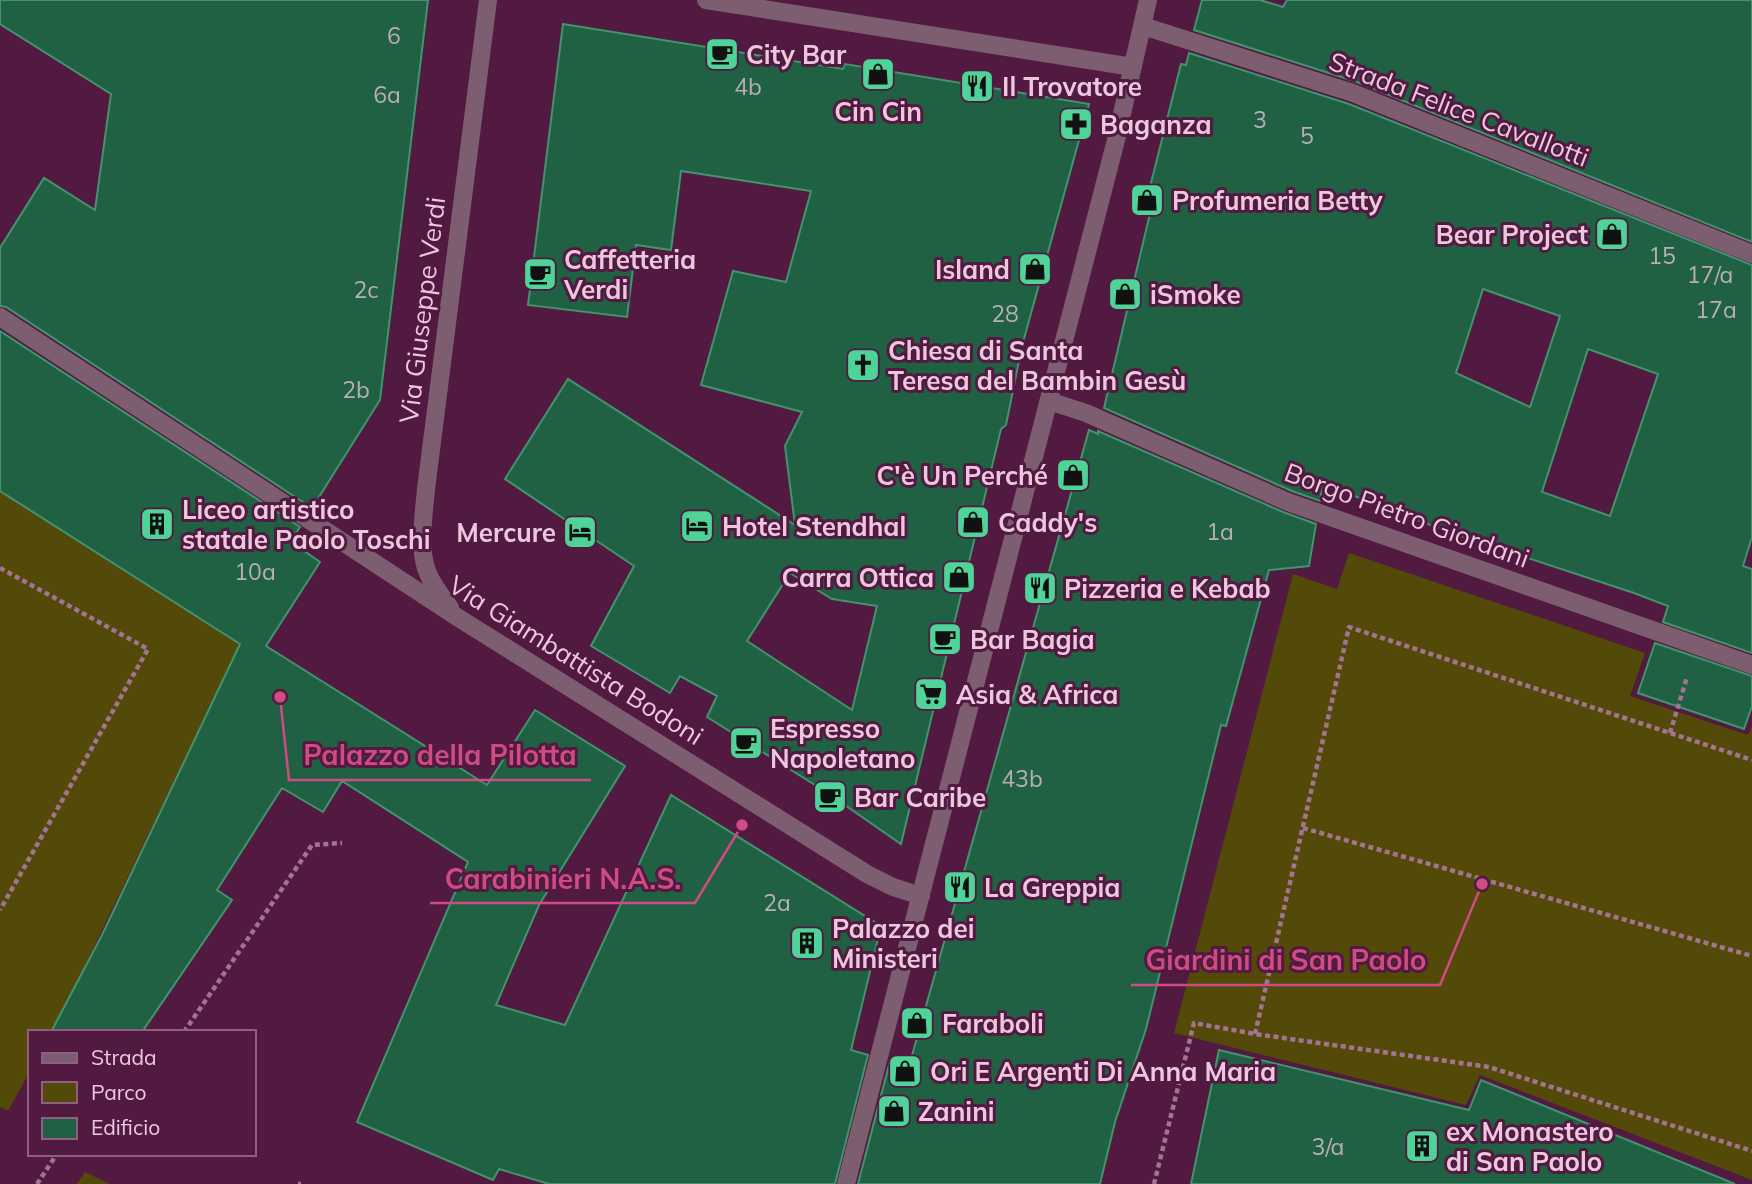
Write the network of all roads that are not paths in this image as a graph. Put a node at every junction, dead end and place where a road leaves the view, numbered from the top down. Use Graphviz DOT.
graph roads {
  1 [pos="488,0"];
  2 [pos="706,0"];
  3 [pos="1149,0"];
  4 [pos="1143,26"];
  5 [pos="1133,66"];
  6 [pos="1752,254"];
  7 [pos="0,317"];
  8 [pos="1049,401"];
  9 [pos="457,617"];
  10 [pos="1752,665"];
  11 [pos="921,896"];
  12 [pos="846,1184"];
  1 -- 9 [label="street, Via Giuseppe Verdi"];
  2 -- 5 [label="street"];
  3 -- 4 [label="street"];
  4 -- 5 [label="street"];
  4 -- 6 [label="street, Strada Felice Cavallotti"];
  5 -- 8 [label="street"];
  7 -- 9 [label="street, Via Giambattista Bodoni"];
  8 -- 10 [label="street, Borgo Pietro Giordani"];
  8 -- 11 [label="street"];
  9 -- 11 [label="street, Via Giambattista Bodoni"];
  11 -- 12 [label="street"];
}
